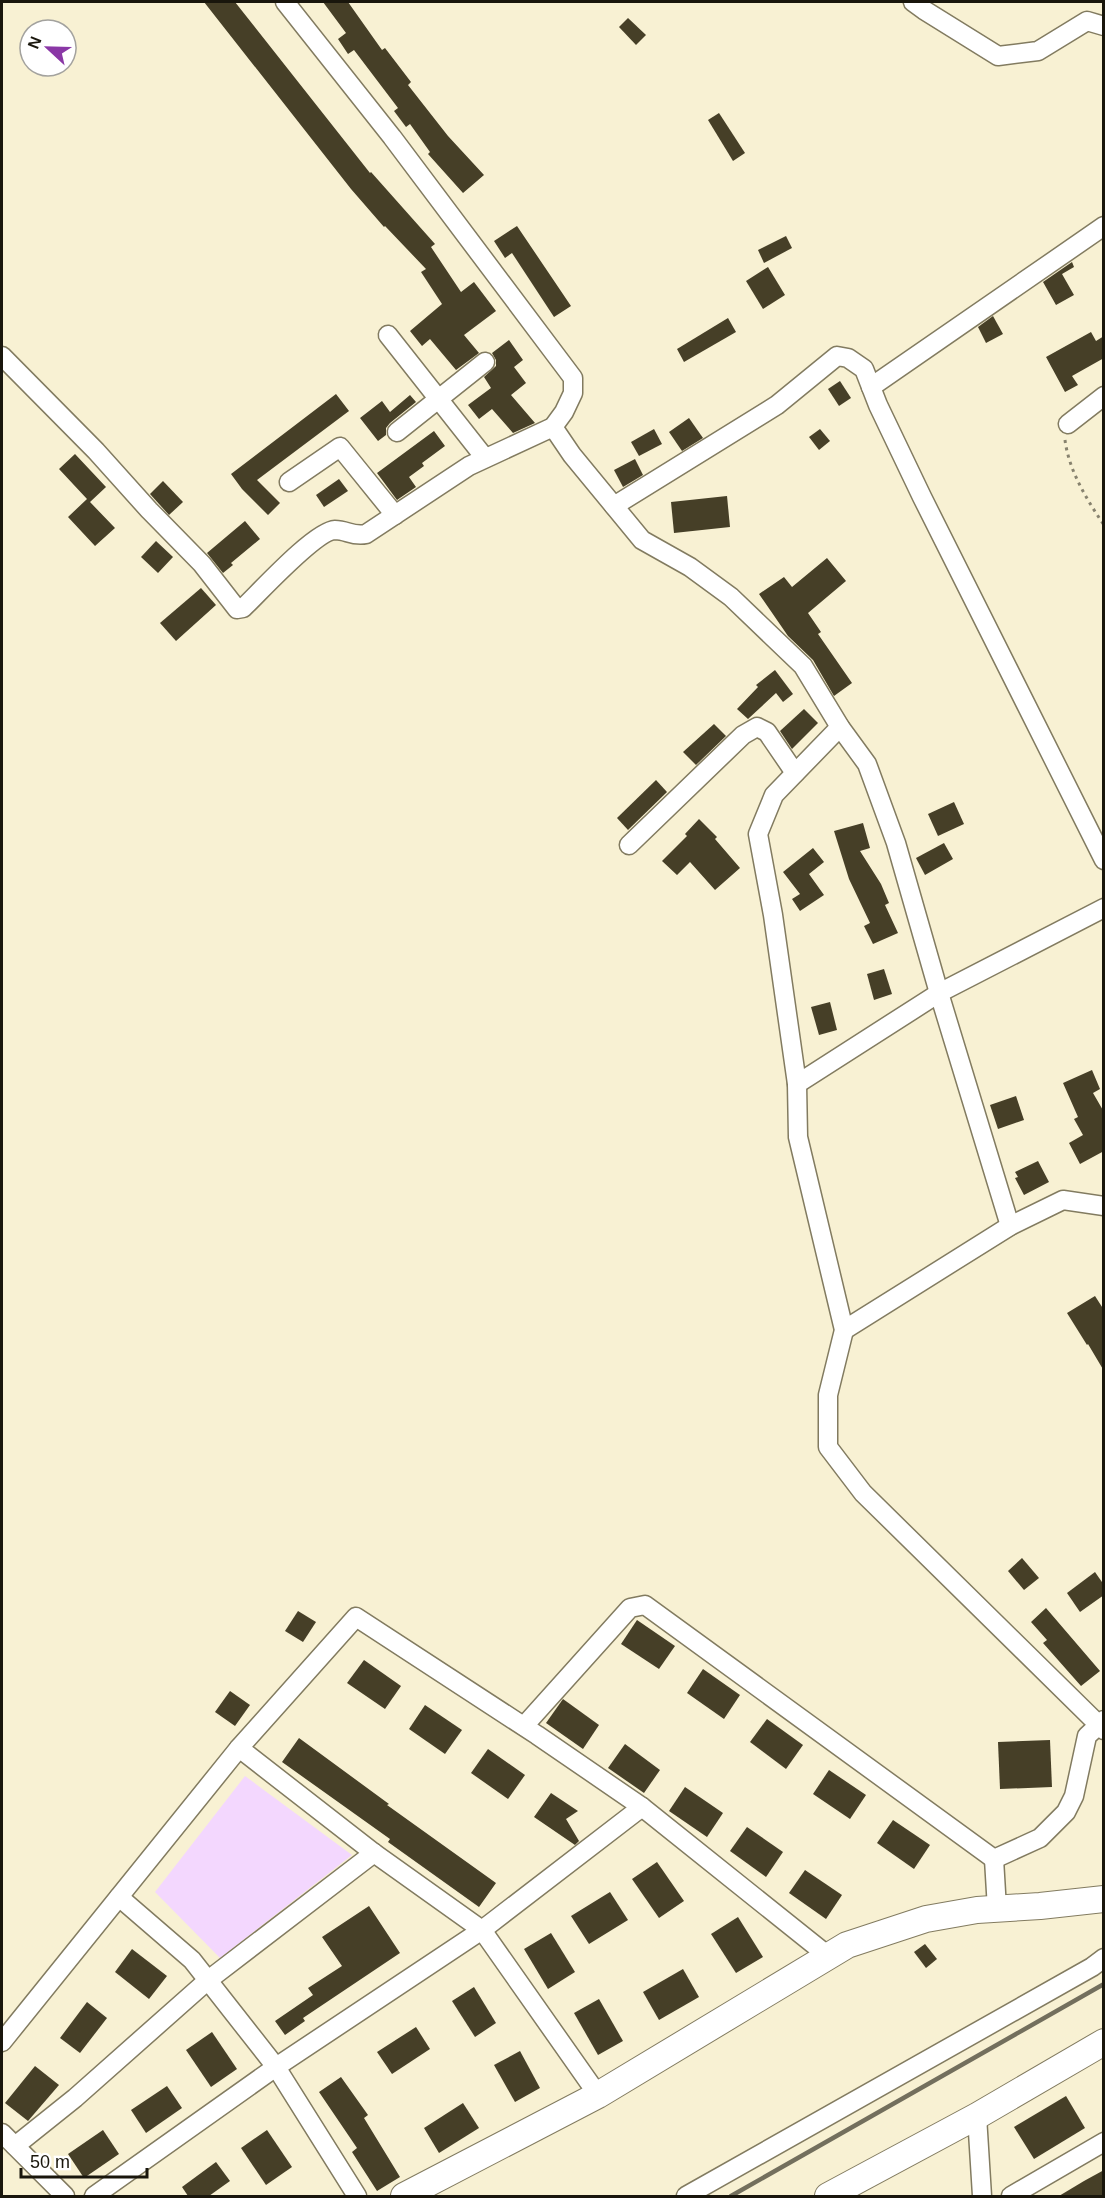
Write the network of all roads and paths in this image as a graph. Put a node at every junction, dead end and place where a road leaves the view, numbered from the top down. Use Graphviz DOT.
graph roads {
  1 [pos="285,2"];
  2 [pos="913,2"];
  3 [pos="1104,26"];
  4 [pos="1104,226"];
  5 [pos="388,335"];
  6 [pos="2,356"];
  7 [pos="485,362"];
  8 [pos="871,387"];
  9 [pos="1104,396"];
  10 [pos="439,399"];
  11 [pos="1068,424"];
  12 [pos="553,427"];
  13 [pos="397,432"];
  14 [pos="485,458"];
  15 [pos="289,482"];
  16 [pos="614,506"];
  17 [pos="395,515"];
  18 [pos="1104,525"];
  19 [pos="840,727"];
  20 [pos="795,773"];
  21 [pos="629,846"];
  22 [pos="1104,860"];
  23 [pos="1104,908"];
  24 [pos="939,993"];
  25 [pos="796,1084"];
  26 [pos="1103,1208"];
  27 [pos="1010,1226"];
  28 [pos="844,1330"];
  29 [pos="1102,1725"];
  30 [pos="524,1726"];
  31 [pos="239,1748"];
  32 [pos="642,1807"];
  33 [pos="374,1853"];
  34 [pos="994,1859"];
  35 [pos="119,1897"];
  36 [pos="1104,1899"];
  37 [pos="997,1909"];
  38 [pos="482,1930"];
  39 [pos="827,1955"];
  40 [pos="1104,1958"];
  41 [pos="207,1981"];
  42 [pos="2,2042"];
  43 [pos="1104,2042"];
  44 [pos="276,2067"];
  45 [pos="598,2094"];
  46 [pos="978,2115"];
  47 [pos="2,2133"];
  48 [pos="1104,2142"];
  49 [pos="15,2146"];
  50 [pos="65,2196"];
  51 [pos="94,2196"];
  52 [pos="357,2196"];
  53 [pos="404,2196"];
  54 [pos="686,2196"];
  55 [pos="828,2196"];
  56 [pos="982,2196"];
  57 [pos="1011,2196"];
  1 -- 12 [label="street"];
  2 -- 3 [label="street"];
  4 -- 8 [label="street"];
  5 -- 10 [label="street"];
  6 -- 17 [label="street"];
  7 -- 10 [label="street"];
  8 -- 16 [label="street"];
  8 -- 22 [label="street"];
  9 -- 11 [label="street"];
  10 -- 13 [label="street"];
  10 -- 14 [label="street"];
  11 -- 18 [label="path"];
  12 -- 14 [label="street"];
  12 -- 16 [label="street"];
  14 -- 17 [label="street"];
  15 -- 17 [label="street"];
  16 -- 19 [label="street"];
  19 -- 20 [label="street"];
  19 -- 24 [label="street"];
  20 -- 21 [label="street"];
  20 -- 25 [label="street"];
  23 -- 24 [label="street"];
  24 -- 25 [label="street"];
  24 -- 27 [label="street"];
  25 -- 28 [label="street"];
  26 -- 27 [label="street"];
  27 -- 28 [label="street"];
  28 -- 29 [label="street"];
  29 -- 34 [label="street"];
  30 -- 31 [label="street"];
  30 -- 32 [label="street"];
  30 -- 34 [label="street"];
  31 -- 33 [label="street"];
  31 -- 35 [label="street"];
  32 -- 38 [label="street"];
  32 -- 39 [label="street"];
  33 -- 38 [label="street"];
  33 -- 41 [label="street"];
  34 -- 37 [label="street"];
  35 -- 41 [label="street"];
  35 -- 42 [label="street"];
  36 -- 37 [label="street"];
  37 -- 39 [label="street"];
  38 -- 44 [label="street"];
  38 -- 45 [label="street"];
  39 -- 45 [label="street"];
  40 -- 54 [label="street"];
  41 -- 44 [label="street"];
  41 -- 49 [label="street"];
  43 -- 46 [label="street"];
  44 -- 51 [label="street"];
  44 -- 52 [label="street"];
  45 -- 53 [label="street"];
  46 -- 55 [label="street"];
  46 -- 56 [label="street"];
  47 -- 49 [label="street"];
  48 -- 57 [label="street"];
  49 -- 50 [label="street"];
}
